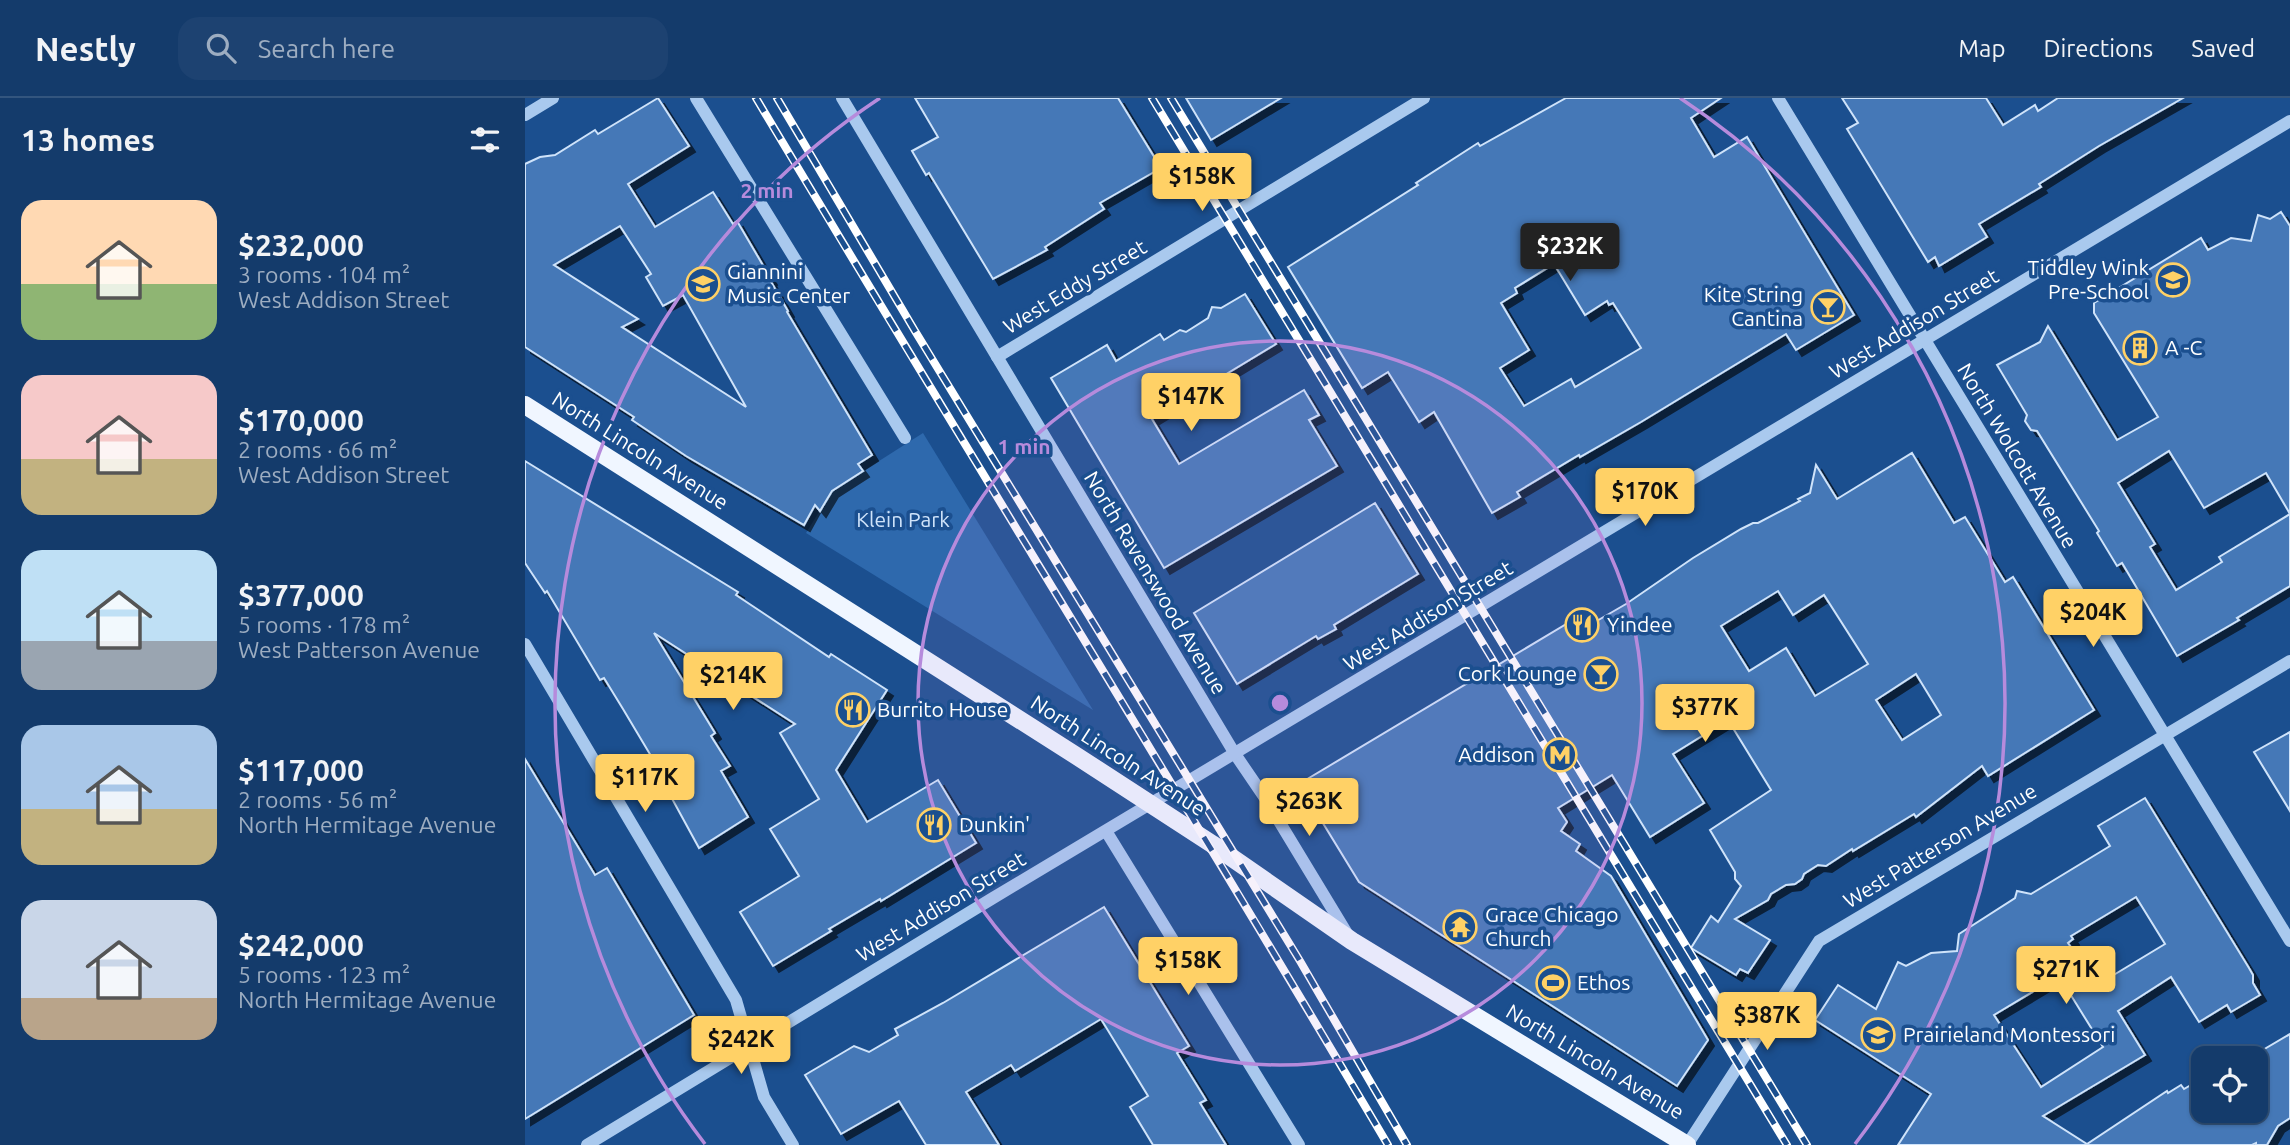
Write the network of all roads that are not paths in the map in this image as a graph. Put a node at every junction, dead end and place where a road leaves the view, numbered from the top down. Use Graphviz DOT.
graph roads {
  1 [pos="553,98"];
  2 [pos="696,98"];
  3 [pos="842,98"];
  4 [pos="1424,98"];
  5 [pos="1777,98"];
  6 [pos="525,115"];
  7 [pos="2290,121"];
  8 [pos="1925,340"];
  9 [pos="997,357"];
  10 [pos="525,405"];
  11 [pos="905,438"];
  12 [pos="525,645"];
  13 [pos="2290,661"];
  14 [pos="2165,736"];
  15 [pos="1235,754"];
  16 [pos="1150,805"];
  17 [pos="1106,831"];
  18 [pos="1352,941"];
  19 [pos="2290,941"];
  20 [pos="750,1045"];
  21 [pos="587,1145"];
  22 [pos="793,1145"];
  23 [pos="1299,1145"];
  24 [pos="1687,1145"];
  1 -- 6 [label="street"];
  2 -- 11 [label="street"];
  3 -- 9 [label="street, North Ravenswood Avenue"];
  4 -- 9 [label="street, West Eddy Street"];
  5 -- 8 [label="street, North Wolcott Avenue"];
  7 -- 8 [label="street, West Addison Street"];
  8 -- 14 [label="street, North Wolcott Avenue"];
  8 -- 15 [label="street, West Addison Street"];
  9 -- 15 [label="street, North Ravenswood Avenue"];
  10 -- 16 [label="main road, North Lincoln Avenue"];
  12 -- 20 [label="street"];
  13 -- 14 [label="street, West Patterson Avenue"];
  14 -- 19 [label="street, North Wolcott Avenue"];
  14 -- 24 [label="street, West Patterson Avenue"];
  15 -- 16 [label="street, West Addison Street"];
  15 -- 18 [label="street, North Ravenswood Avenue"];
  16 -- 17 [label="street, West Addison Street"];
  16 -- 18 [label="main road, North Lincoln Avenue"];
  17 -- 20 [label="street, West Addison Street"];
  17 -- 23 [label="street"];
  18 -- 24 [label="main road, North Lincoln Avenue"];
  20 -- 21 [label="street, West Addison Street"];
  20 -- 22 [label="street"];
}
